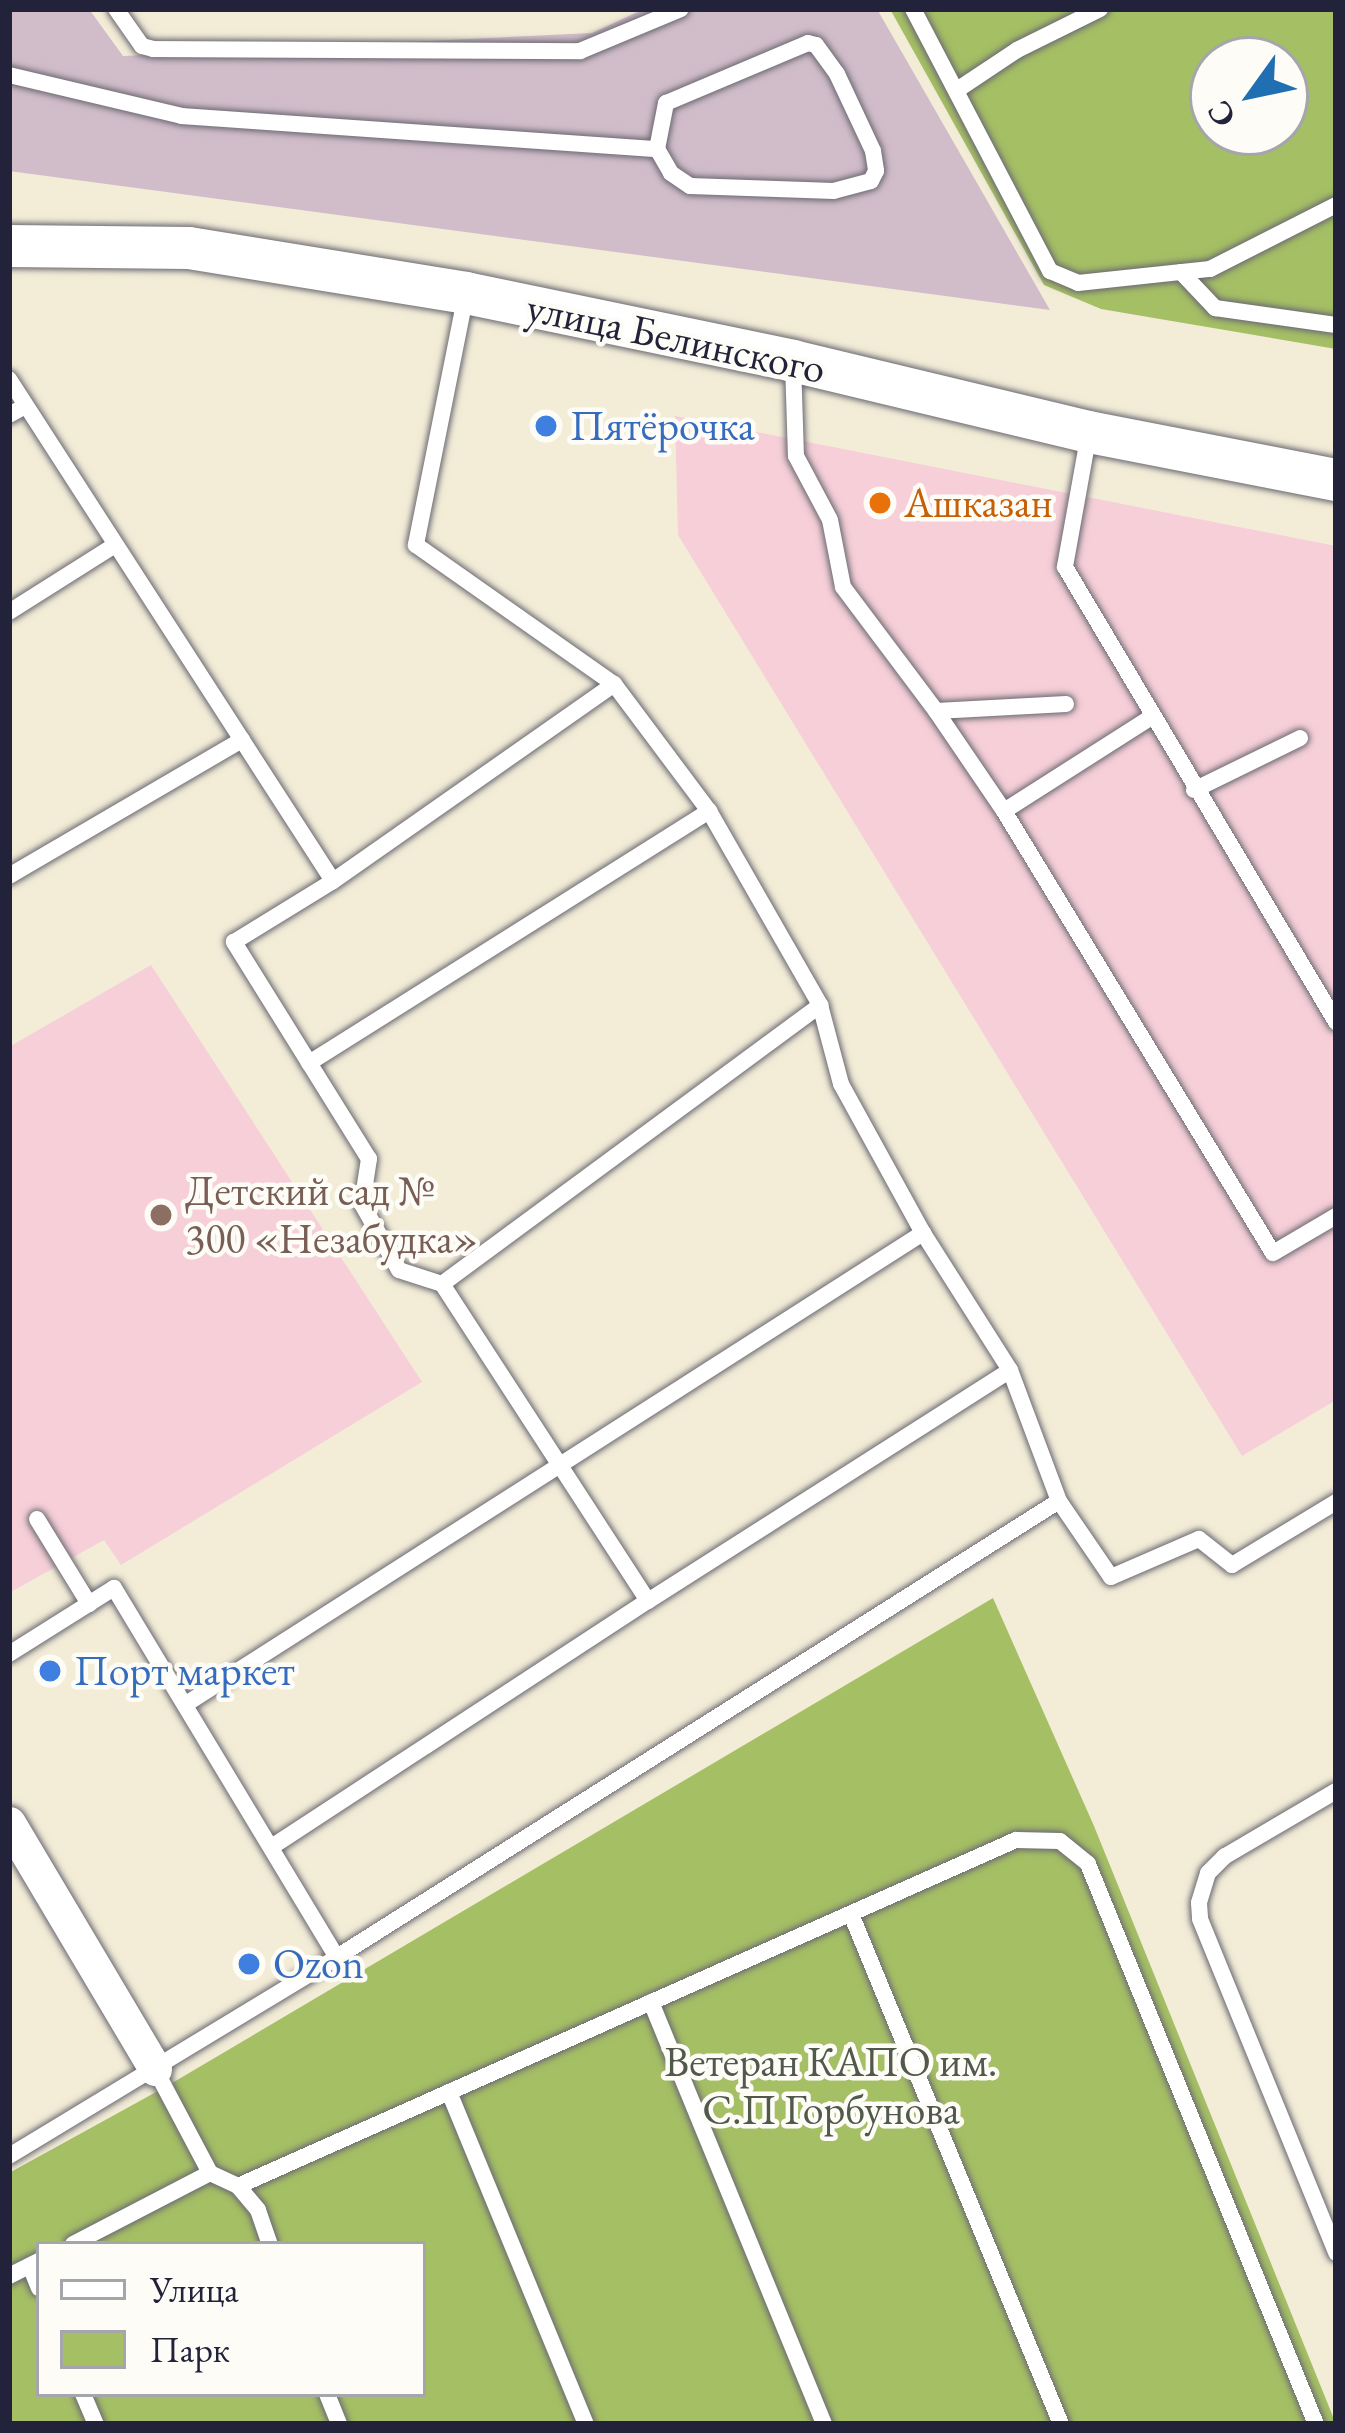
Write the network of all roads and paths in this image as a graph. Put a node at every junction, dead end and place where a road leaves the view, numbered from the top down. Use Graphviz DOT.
graph roads {
  1 [pos="116,9"];
  2 [pos="681,9"];
  3 [pos="913,9"];
  4 [pos="1100,9"];
  5 [pos="9,75"];
  6 [pos="957,90"];
  7 [pos="657,149"];
  8 [pos="1336,205"];
  9 [pos="9,246"];
  10 [pos="1181,272"];
  11 [pos="466,293"];
  12 [pos="1336,325"];
  13 [pos="793,361"];
  14 [pos="9,379"];
  15 [pos="17,411"];
  16 [pos="1089,432"];
  17 [pos="1336,480"];
  18 [pos="115,545"];
  19 [pos="9,612"];
  20 [pos="614,684"];
  21 [pos="1066,704"];
  22 [pos="936,711"];
  23 [pos="1150,718"];
  24 [pos="1300,738"];
  25 [pos="242,740"];
  26 [pos="1195,790"];
  27 [pos="1004,811"];
  28 [pos="709,812"];
  29 [pos="9,876"];
  30 [pos="333,881"];
  31 [pos="820,1005"];
  32 [pos="1336,1022"];
  33 [pos="309,1063"];
  34 [pos="1336,1216"];
  35 [pos="923,1233"];
  36 [pos="442,1284"];
  37 [pos="1010,1370"];
  38 [pos="560,1466"];
  39 [pos="1059,1502"];
  40 [pos="1336,1502"];
  41 [pos="37,1519"];
  42 [pos="648,1601"];
  43 [pos="89,1604"];
  44 [pos="9,1654"];
  45 [pos="186,1704"];
  46 [pos="1336,1792"];
  47 [pos="9,1823"];
  48 [pos="273,1846"];
  49 [pos="851,1914"];
  50 [pos="337,1957"];
  51 [pos="651,2002"];
  52 [pos="154,2069"];
  53 [pos="449,2092"];
  54 [pos="9,2156"];
  55 [pos="210,2173"];
  56 [pos="238,2186"];
  57 [pos="79,2241"];
  58 [pos="269,2241"];
  59 [pos="1336,2253"];
  60 [pos="34,2264"];
  61 [pos="9,2276"];
  62 [pos="586,2424"];
  63 [pos="824,2424"];
  64 [pos="1061,2424"];
  65 [pos="1316,2424"];
  1 -- 2 [label="lane"];
  3 -- 6 [label="lane"];
  4 -- 6 [label="lane"];
  5 -- 7 [label="lane"];
  6 -- 10 [label="lane"];
  7 -- 7 [label="lane"];
  8 -- 10 [label="lane"];
  9 -- 11 [label="street, улица Белинского"];
  10 -- 12 [label="lane"];
  11 -- 13 [label="street, улица Белинского"];
  11 -- 20 [label="lane"];
  13 -- 16 [label="street, улица Белинского"];
  13 -- 22 [label="lane"];
  14 -- 15 [label="lane"];
  15 -- 18 [label="lane"];
  16 -- 17 [label="street, улица Белинского"];
  16 -- 23 [label="lane"];
  18 -- 19 [label="lane"];
  18 -- 25 [label="lane"];
  20 -- 28 [label="lane"];
  20 -- 30 [label="lane"];
  21 -- 22 [label="lane"];
  22 -- 27 [label="lane"];
  23 -- 26 [label="lane"];
  23 -- 27 [label="lane"];
  24 -- 26 [label="lane"];
  25 -- 29 [label="lane"];
  25 -- 30 [label="lane"];
  26 -- 32 [label="lane"];
  27 -- 34 [label="lane"];
  28 -- 31 [label="lane"];
  28 -- 33 [label="lane"];
  30 -- 33 [label="lane"];
  31 -- 35 [label="lane"];
  31 -- 36 [label="lane"];
  33 -- 36 [label="lane"];
  35 -- 37 [label="lane"];
  35 -- 38 [label="lane"];
  36 -- 38 [label="lane"];
  37 -- 39 [label="lane"];
  37 -- 42 [label="lane"];
  38 -- 42 [label="lane"];
  38 -- 45 [label="lane"];
  39 -- 40 [label="lane"];
  39 -- 50 [label="lane"];
  41 -- 43 [label="lane"];
  42 -- 48 [label="lane"];
  43 -- 44 [label="lane"];
  43 -- 45 [label="lane"];
  45 -- 48 [label="lane"];
  46 -- 59 [label="lane"];
  47 -- 52 [label="street"];
  48 -- 50 [label="lane"];
  49 -- 51 [label="lane"];
  49 -- 64 [label="lane"];
  49 -- 65 [label="lane"];
  50 -- 52 [label="lane"];
  51 -- 53 [label="lane"];
  51 -- 63 [label="lane"];
  52 -- 54 [label="lane"];
  52 -- 55 [label="lane"];
  53 -- 56 [label="lane"];
  53 -- 62 [label="lane"];
  55 -- 56 [label="lane"];
  55 -- 57 [label="lane"];
  56 -- 58 [label="lane"];
  60 -- 61 [label="lane"];
}
